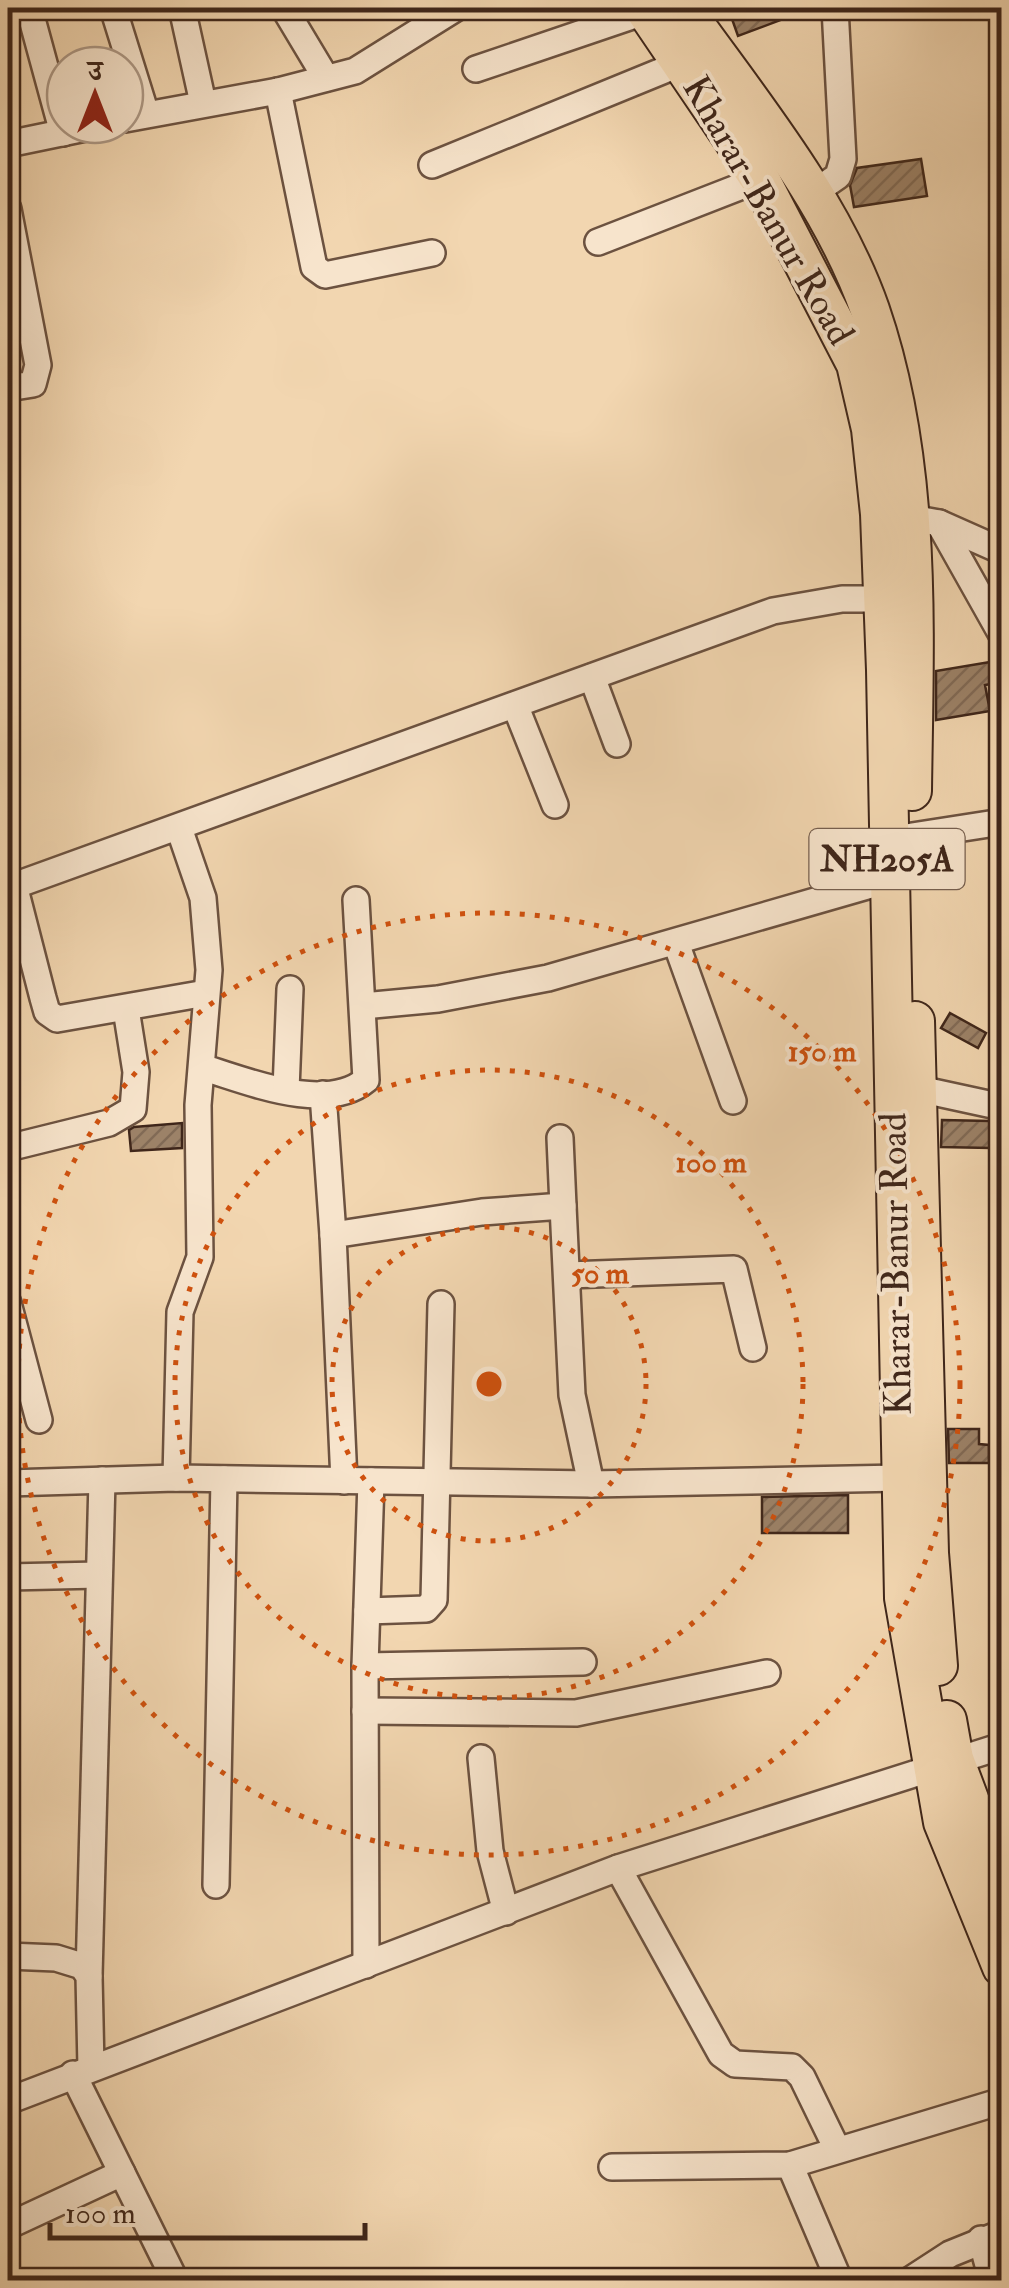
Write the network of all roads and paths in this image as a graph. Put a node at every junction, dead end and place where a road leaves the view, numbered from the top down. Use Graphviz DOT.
graph roads {
  1 [pos="30,8"];
  2 [pos="113,8"];
  3 [pos="182,8"];
  4 [pos="284,8"];
  5 [pos="456,8"];
  6 [pos="835,8"];
  7 [pos="658,9"];
  8 [pos="427,16"];
  9 [pos="121,45"];
  10 [pos="684,62"];
  11 [pos="45,65"];
  12 [pos="476,69"];
  13 [pos="326,78"];
  14 [pos="278,90"];
  15 [pos="202,103"];
  16 [pos="145,115"];
  17 [pos="45,137"];
  18 [pos="8,144"];
  19 [pos="432,165"];
  20 [pos="760,179"];
  21 [pos="812,194"];
  22 [pos="8,209"];
  23 [pos="598,242"];
  24 [pos="432,253"];
  25 [pos="8,388"];
  26 [pos="909,518"];
  27 [pos="1002,551"];
  28 [pos="898,599"];
  29 [pos="1002,635"];
  30 [pos="592,677"];
  31 [pos="515,705"];
  32 [pos="617,744"];
  33 [pos="555,805"];
  34 [pos="1002,822"];
  35 [pos="179,828"];
  36 [pos="912,836"];
  37 [pos="888,880"];
  38 [pos="11,887"];
  39 [pos="356,900"];
  40 [pos="676,943"];
  41 [pos="290,989"];
  42 [pos="206,993"];
  43 [pos="363,1006"];
  44 [pos="126,1010"];
  45 [pos="204,1068"];
  46 [pos="286,1090"];
  47 [pos="919,1090"];
  48 [pos="323,1094"];
  49 [pos="733,1101"];
  50 [pos="1002,1107"];
  51 [pos="560,1138"];
  52 [pos="8,1148"];
  53 [pos="563,1206"];
  54 [pos="333,1235"];
  55 [pos="568,1275"];
  56 [pos="8,1303"];
  57 [pos="441,1304"];
  58 [pos="752,1348"];
  59 [pos="39,1420"];
  60 [pos="176,1478"];
  61 [pos="900,1478"];
  62 [pos="224,1479"];
  63 [pos="102,1480"];
  64 [pos="371,1481"];
  65 [pos="8,1482"];
  66 [pos="344,1482"];
  67 [pos="439,1482"];
  68 [pos="592,1484"];
  69 [pos="99,1575"];
  70 [pos="8,1576"];
  71 [pos="367,1611"];
  72 [pos="583,1662"];
  73 [pos="365,1666"];
  74 [pos="767,1672"];
  75 [pos="365,1711"];
  76 [pos="1002,1746"];
  77 [pos="481,1758"];
  78 [pos="942,1764"];
  79 [pos="618,1868"];
  80 [pos="216,1885"];
  81 [pos="1002,1887"];
  82 [pos="506,1912"];
  83 [pos="8,1956"];
  84 [pos="366,1966"];
  85 [pos="1002,1968"];
  86 [pos="89,1976"];
  87 [pos="82,2071"];
  88 [pos="8,2101"];
  89 [pos="1002,2101"];
  90 [pos="837,2149"];
  91 [pos="790,2165"];
  92 [pos="612,2167"];
  93 [pos="122,2173"];
  94 [pos="8,2226"];
  95 [pos="991,2236"];
  96 [pos="176,2280"];
  97 [pos="839,2280"];
  98 [pos="910,2280"];
  99 [pos="992,2280"];
  1 -- 11 [label="street"];
  2 -- 9 [label="street"];
  3 -- 15 [label="street"];
  4 -- 13 [label="street"];
  5 -- 8 [label="street"];
  6 -- 21 [label="street"];
  7 -- 10 [label="highway, Kharar-Banur Road / NH205A"];
  7 -- 12 [label="street"];
  7 -- 21 [label="highway, NH205A"];
  8 -- 13 [label="street"];
  10 -- 19 [label="street"];
  10 -- 20 [label="highway, Kharar-Banur Road / NH205A"];
  13 -- 14 [label="street"];
  14 -- 15 [label="street"];
  14 -- 24 [label="street"];
  15 -- 16 [label="street"];
  17 -- 18 [label="street"];
  20 -- 23 [label="street"];
  20 -- 26 [label="highway, Kharar-Banur Road / NH205A"];
  21 -- 26 [label="highway, NH205A"];
  22 -- 25 [label="street"];
  26 -- 27 [label="street"];
  26 -- 28 [label="highway, Kharar-Banur Road / NH205A"];
  26 -- 29 [label="street"];
  28 -- 30 [label="street"];
  28 -- 36 [label="highway, NH205A"];
  28 -- 37 [label="highway, Kharar-Banur Road / NH205A"];
  30 -- 31 [label="street"];
  30 -- 32 [label="street"];
  31 -- 33 [label="street"];
  31 -- 35 [label="street"];
  34 -- 36 [label="street"];
  35 -- 38 [label="street"];
  35 -- 42 [label="street"];
  36 -- 47 [label="highway, NH205A"];
  37 -- 40 [label="street"];
  37 -- 61 [label="highway, Kharar-Banur Road / NH205A"];
  38 -- 44 [label="street"];
  39 -- 43 [label="street"];
  40 -- 43 [label="street"];
  40 -- 49 [label="street"];
  41 -- 46 [label="street"];
  42 -- 44 [label="street"];
  42 -- 45 [label="street"];
  43 -- 48 [label="street"];
  44 -- 52 [label="street"];
  45 -- 46 [label="street"];
  45 -- 60 [label="street"];
  46 -- 48 [label="street"];
  47 -- 50 [label="street"];
  47 -- 78 [label="highway, NH205A"];
  48 -- 54 [label="street"];
  51 -- 53 [label="street"];
  53 -- 54 [label="street"];
  53 -- 55 [label="street"];
  54 -- 66 [label="street"];
  55 -- 58 [label="street"];
  55 -- 68 [label="street"];
  56 -- 59 [label="street"];
  57 -- 67 [label="street"];
  60 -- 62 [label="street"];
  60 -- 63 [label="street"];
  61 -- 68 [label="street"];
  61 -- 78 [label="highway, Kharar-Banur Road / NH205A"];
  62 -- 66 [label="street"];
  62 -- 80 [label="street"];
  63 -- 65 [label="street"];
  63 -- 69 [label="street"];
  64 -- 66 [label="street"];
  64 -- 67 [label="street"];
  64 -- 71 [label="street"];
  67 -- 68 [label="street"];
  67 -- 71 [label="street"];
  69 -- 70 [label="street"];
  69 -- 86 [label="street"];
  71 -- 73 [label="street"];
  72 -- 73 [label="street"];
  73 -- 75 [label="street"];
  74 -- 75 [label="street"];
  75 -- 84 [label="street"];
  76 -- 78 [label="street"];
  77 -- 82 [label="street"];
  78 -- 79 [label="street"];
  78 -- 81 [label="highway, NH205A"];
  78 -- 85 [label="highway, Kharar-Banur Road / NH205A"];
  79 -- 82 [label="street"];
  79 -- 90 [label="street"];
  82 -- 84 [label="street"];
  83 -- 86 [label="street"];
  84 -- 87 [label="street"];
  86 -- 87 [label="street"];
  87 -- 88 [label="street"];
  87 -- 93 [label="street"];
  89 -- 90 [label="street"];
  90 -- 91 [label="street"];
  91 -- 92 [label="street"];
  91 -- 97 [label="street"];
  93 -- 94 [label="street"];
  93 -- 96 [label="street"];
  95 -- 98 [label="street"];
  95 -- 99 [label="street"];
}
